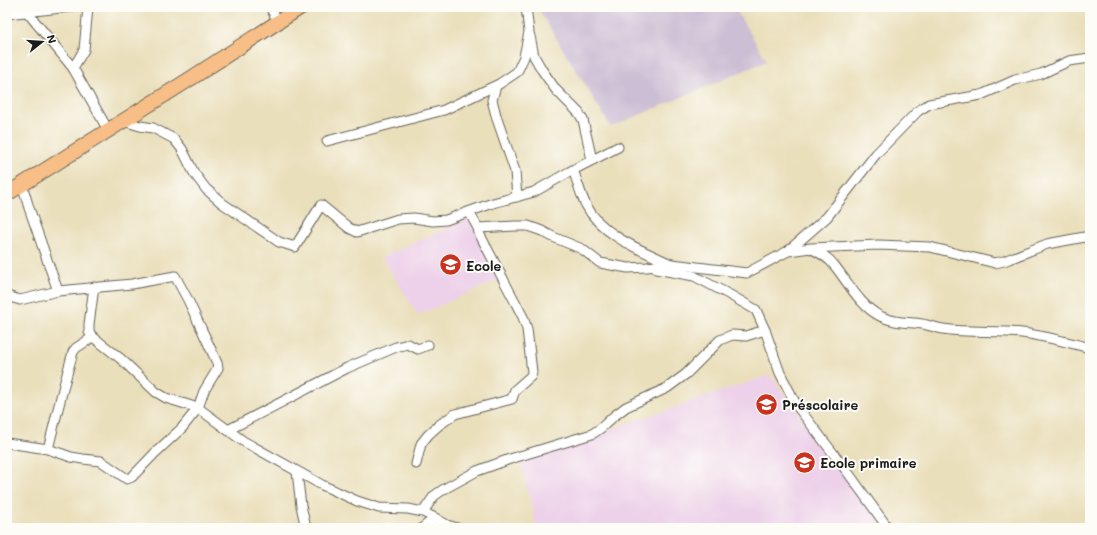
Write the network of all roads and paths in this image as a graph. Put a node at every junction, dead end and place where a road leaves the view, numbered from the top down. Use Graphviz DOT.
graph roads {
  1 [pos="70,7"];
  2 [pos="88,7"];
  3 [pos="270,7"];
  4 [pos="301,7"];
  5 [pos="526,7"];
  6 [pos="24,9"];
  7 [pos="7,14"];
  8 [pos="278,21"];
  9 [pos="528,32"];
  10 [pos="1090,58"];
  11 [pos="73,68"];
  12 [pos="496,86"];
  13 [pos="123,121"];
  14 [pos="108,130"];
  15 [pos="328,141"];
  16 [pos="618,147"];
  17 [pos="592,160"];
  18 [pos="573,170"];
  19 [pos="22,184"];
  20 [pos="7,194"];
  21 [pos="517,197"];
  22 [pos="469,212"];
  23 [pos="478,228"];
  24 [pos="1090,236"];
  25 [pos="811,248"];
  26 [pos="788,251"];
  27 [pos="672,264"];
  28 [pos="646,268"];
  29 [pos="94,287"];
  30 [pos="58,291"];
  31 [pos="7,296"];
  32 [pos="766,330"];
  33 [pos="94,337"];
  34 [pos="428,345"];
  35 [pos="1090,348"];
  36 [pos="198,408"];
  37 [pos="228,430"];
  38 [pos="7,443"];
  39 [pos="48,449"];
  40 [pos="416,464"];
  41 [pos="297,472"];
  42 [pos="423,512"];
  43 [pos="435,518"];
  44 [pos="306,528"];
  45 [pos="422,528"];
  46 [pos="457,528"];
  47 [pos="888,528"];
  1 -- 6 [label="street"];
  2 -- 11 [label="street"];
  3 -- 8 [label="street"];
  4 -- 8 [label="main road"];
  5 -- 9 [label="street"];
  6 -- 7 [label="street"];
  6 -- 11 [label="street"];
  8 -- 13 [label="main road"];
  9 -- 12 [label="street"];
  9 -- 17 [label="street"];
  10 -- 26 [label="street"];
  11 -- 14 [label="street"];
  12 -- 15 [label="street"];
  12 -- 21 [label="street"];
  13 -- 14 [label="main road"];
  13 -- 22 [label="street"];
  14 -- 19 [label="main road"];
  16 -- 17 [label="street"];
  17 -- 18 [label="street"];
  18 -- 21 [label="street"];
  18 -- 27 [label="street"];
  19 -- 20 [label="main road"];
  19 -- 30 [label="street"];
  21 -- 22 [label="street"];
  22 -- 23 [label="street"];
  23 -- 28 [label="street"];
  23 -- 40 [label="street"];
  24 -- 25 [label="street"];
  25 -- 26 [label="street"];
  25 -- 35 [label="street"];
  26 -- 27 [label="street"];
  27 -- 28 [label="street"];
  28 -- 32 [label="street"];
  29 -- 30 [label="street"];
  29 -- 33 [label="street"];
  29 -- 36 [label="street"];
  30 -- 31 [label="street"];
  32 -- 42 [label="street"];
  32 -- 47 [label="street"];
  33 -- 36 [label="street"];
  33 -- 39 [label="street"];
  34 -- 37 [label="street"];
  36 -- 37 [label="street"];
  36 -- 39 [label="street"];
  37 -- 41 [label="street"];
  38 -- 39 [label="street"];
  41 -- 42 [label="street"];
  41 -- 44 [label="street"];
  42 -- 43 [label="street"];
  43 -- 45 [label="street"];
  43 -- 46 [label="street"];
}
